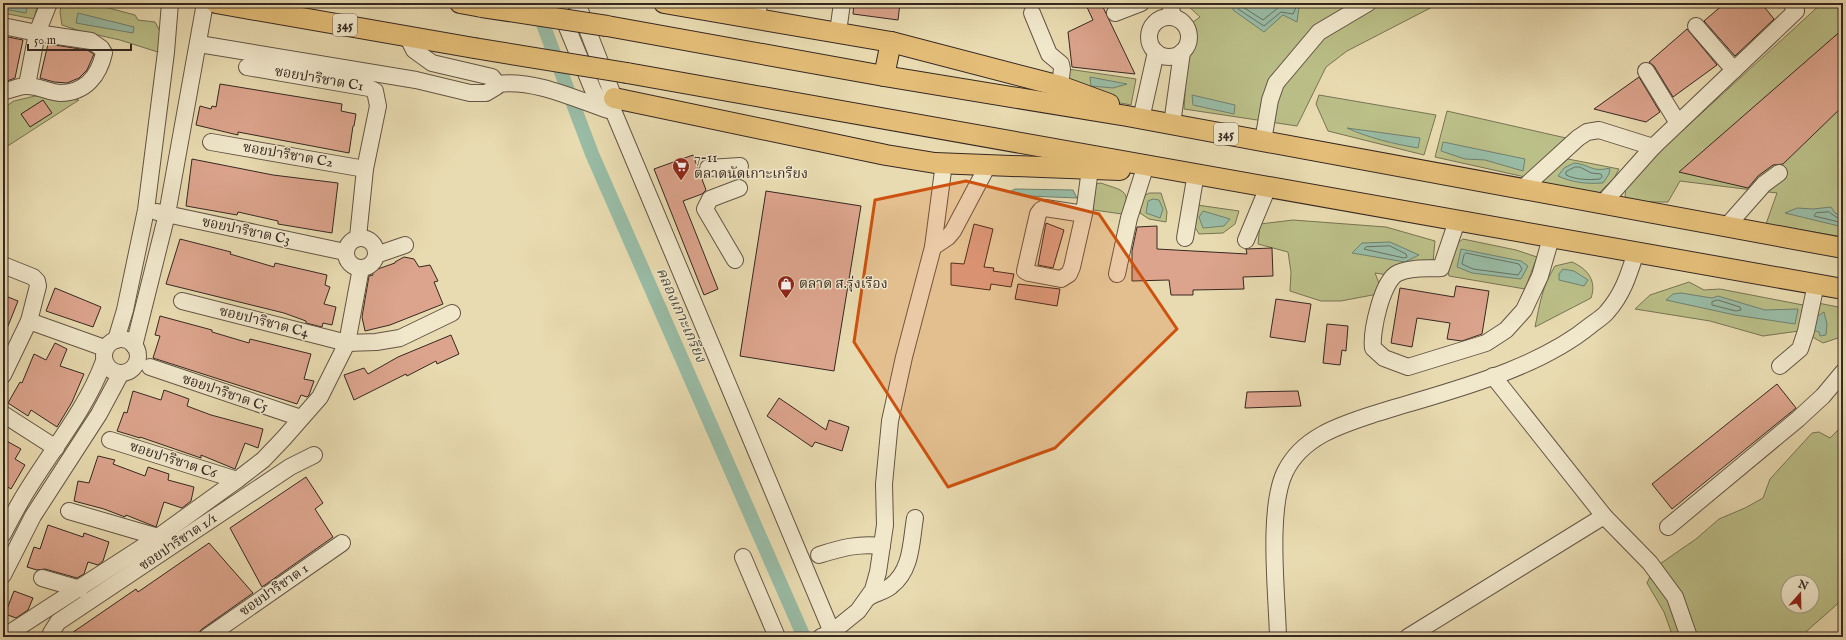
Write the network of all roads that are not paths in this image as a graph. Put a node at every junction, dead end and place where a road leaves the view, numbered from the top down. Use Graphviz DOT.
graph roads {
  1 [pos="49,3"];
  2 [pos="170,3"];
  3 [pos="205,3"];
  4 [pos="216,3"];
  5 [pos="460,3"];
  6 [pos="557,3"];
  7 [pos="577,3"];
  8 [pos="842,3"];
  9 [pos="1141,3"];
  10 [pos="1368,3"];
  11 [pos="1791,3"];
  12 [pos="671,4"];
  13 [pos="1171,10"];
  14 [pos="758,12"];
  15 [pos="1114,13"];
  16 [pos="1032,14"];
  17 [pos="3,26"];
  18 [pos="1696,26"];
  19 [pos="838,32"];
  20 [pos="36,33"];
  21 [pos="407,36"];
  22 [pos="891,42"];
  23 [pos="199,44"];
  24 [pos="1156,52"];
  25 [pos="1182,52"];
  26 [pos="247,67"];
  27 [pos="1734,70"];
  28 [pos="1646,71"];
  29 [pos="884,76"];
  30 [pos="497,84"];
  31 [pos="27,85"];
  32 [pos="1060,86"];
  33 [pos="3,91"];
  34 [pos="613,106"];
  35 [pos="1134,117"];
  36 [pos="1678,123"];
  37 [pos="908,124"];
  38 [pos="1172,124"];
  39 [pos="1262,141"];
  40 [pos="211,142"];
  41 [pos="1653,147"];
  42 [pos="907,158"];
  43 [pos="944,163"];
  44 [pos="988,165"];
  45 [pos="740,166"];
  46 [pos="708,168"];
  47 [pos="365,169"];
  48 [pos="1090,169"];
  49 [pos="1172,169"];
  50 [pos="1144,171"];
  51 [pos="1196,173"];
  52 [pos="1778,173"];
  53 [pos="1528,183"];
  54 [pos="1268,187"];
  55 [pos="739,188"];
  56 [pos="1607,199"];
  57 [pos="146,210"];
  58 [pos="167,214"];
  59 [pos="1084,214"];
  60 [pos="1733,220"];
  61 [pos="1457,221"];
  62 [pos="358,237"];
  63 [pos="1185,238"];
  64 [pos="1550,238"];
  65 [pos="1246,240"];
  66 [pos="405,245"];
  67 [pos="933,246"];
  68 [pos="1843,248"];
  69 [pos="346,252"];
  70 [pos="1636,252"];
  71 [pos="376,255"];
  72 [pos="734,260"];
  73 [pos="3,265"];
  74 [pos="362,268"];
  75 [pos="1117,274"];
  76 [pos="1816,284"];
  77 [pos="1843,289"];
  78 [pos="182,301"];
  79 [pos="452,313"];
  80 [pos="29,321"];
  81 [pos="116,340"];
  82 [pos="347,343"];
  83 [pos="134,346"];
  84 [pos="102,353"];
  85 [pos="7,357"];
  86 [pos="1780,366"];
  87 [pos="150,367"];
  88 [pos="1843,372"];
  89 [pos="121,373"];
  90 [pos="3,375"];
  91 [pos="1493,376"];
  92 [pos="3,414"];
  93 [pos="301,418"];
  94 [pos="110,440"];
  95 [pos="56,448"];
  96 [pos="314,454"];
  97 [pos="237,480"];
  98 [pos="69,511"];
  99 [pos="1604,516"];
  100 [pos="915,518"];
  101 [pos="1668,527"];
  102 [pos="3,534"];
  103 [pos="158,537"];
  104 [pos="342,543"];
  105 [pos="882,546"];
  106 [pos="819,555"];
  107 [pos="743,557"];
  108 [pos="3,575"];
  109 [pos="42,578"];
  110 [pos="80,589"];
  111 [pos="868,597"];
  112 [pos="829,635"];
  113 [pos="5,636"];
  114 [pos="50,637"];
  115 [pos="207,637"];
  116 [pos="777,637"];
  117 [pos="1278,637"];
  118 [pos="1408,637"];
  119 [pos="1690,637"];
  1 -- 20 [label="street"];
  2 -- 57 [label="street"];
  3 -- 23 [label="street"];
  4 -- 21 [label="main road, 345"];
  5 -- 29 [label="main road, 345, bridge"];
  6 -- 34 [label="street"];
  7 -- 34 [label="street"];
  8 -- 19 [label="street"];
  9 -- 15 [label="street"];
  10 -- 39 [label="street"];
  11 -- 27 [label="street"];
  12 -- 14 [label="main road"];
  13 -- 24 [label="street"];
  13 -- 25 [label="street"];
  14 -- 19 [label="main road"];
  16 -- 32 [label="street"];
  17 -- 20 [label="street"];
  18 -- 27 [label="street"];
  19 -- 22 [label="main road"];
  20 -- 31 [label="street"];
  20 -- 31 [label="street"];
  21 -- 30 [label="street"];
  21 -- 37 [label="main road, 345, bridge"];
  22 -- 29 [label="main road"];
  22 -- 32 [label="main road"];
  23 -- 30 [label="street"];
  23 -- 58 [label="street"];
  24 -- 25 [label="street"];
  24 -- 35 [label="street"];
  25 -- 38 [label="street"];
  26 -- 47 [label="street, ซอยปาริชาต C1"];
  27 -- 36 [label="street"];
  28 -- 36 [label="street"];
  29 -- 35 [label="main road, 345"];
  30 -- 34 [label="street"];
  31 -- 33 [label="street"];
  32 -- 35 [label="main road"];
  34 -- 42 [label="main road"];
  34 -- 112 [label="street"];
  35 -- 38 [label="main road, 345"];
  36 -- 41 [label="street"];
  37 -- 42 [label="main road"];
  37 -- 49 [label="main road, 345"];
  38 -- 39 [label="main road, 345"];
  39 -- 53 [label="main road, 345"];
  40 -- 47 [label="street, ซอยปาริชาต C2"];
  41 -- 53 [label="street"];
  41 -- 56 [label="street"];
  42 -- 43 [label="main road"];
  43 -- 44 [label="main road"];
  43 -- 67 [label="street"];
  44 -- 48 [label="main road"];
  44 -- 67 [label="street"];
  45 -- 46 [label="street"];
  47 -- 62 [label="street"];
  48 -- 50 [label="main road"];
  48 -- 59 [label="street"];
  49 -- 50 [label="main road"];
  49 -- 51 [label="main road, 345"];
  50 -- 75 [label="street"];
  51 -- 54 [label="main road, 345"];
  51 -- 63 [label="street"];
  52 -- 60 [label="street"];
  53 -- 56 [label="main road, 345"];
  54 -- 61 [label="main road, 345"];
  54 -- 65 [label="street"];
  55 -- 72 [label="street"];
  56 -- 60 [label="main road, 345"];
  57 -- 58 [label="street, ซอยปาริชาต C3"];
  57 -- 81 [label="street"];
  58 -- 69 [label="street, ซอยปาริชาต C3"];
  58 -- 83 [label="street"];
  59 -- 59 [label="street"];
  60 -- 68 [label="main road, 345"];
  61 -- 64 [label="main road, 345"];
  61 -- 64 [label="street"];
  62 -- 69 [label="street"];
  62 -- 71 [label="street"];
  64 -- 70 [label="main road, 345"];
  66 -- 71 [label="street"];
  67 -- 105 [label="street"];
  69 -- 74 [label="street"];
  70 -- 76 [label="main road, 345"];
  70 -- 91 [label="street"];
  71 -- 74 [label="street"];
  73 -- 80 [label="street"];
  74 -- 82 [label="street"];
  76 -- 77 [label="main road, 345"];
  76 -- 86 [label="street"];
  78 -- 82 [label="street, ซอยปาริชาต C4"];
  79 -- 82 [label="street, ซอยปาริชาต C4"];
  80 -- 84 [label="street"];
  80 -- 85 [label="street"];
  81 -- 83 [label="street"];
  81 -- 84 [label="street"];
  82 -- 93 [label="street"];
  83 -- 89 [label="street"];
  84 -- 89 [label="street"];
  84 -- 95 [label="street"];
  85 -- 90 [label="street"];
  87 -- 93 [label="street, ซอยปาริชาต C5"];
  88 -- 101 [label="street"];
  89 -- 108 [label="street"];
  91 -- 99 [label="street"];
  91 -- 117 [label="street"];
  92 -- 95 [label="street"];
  93 -- 97 [label="street"];
  94 -- 97 [label="street, ซอยปาริชาต C6"];
  95 -- 102 [label="street"];
  96 -- 114 [label="street, ซอยปาริชาต 1/1"];
  97 -- 103 [label="street"];
  98 -- 103 [label="street"];
  99 -- 118 [label="street"];
  99 -- 119 [label="street"];
  100 -- 111 [label="street"];
  103 -- 110 [label="street"];
  104 -- 115 [label="street, ซอยปาริชาต 1"];
  105 -- 106 [label="street"];
  105 -- 111 [label="street"];
  107 -- 116 [label="street"];
  109 -- 110 [label="street"];
  110 -- 113 [label="street"];
  111 -- 112 [label="street"];
}
